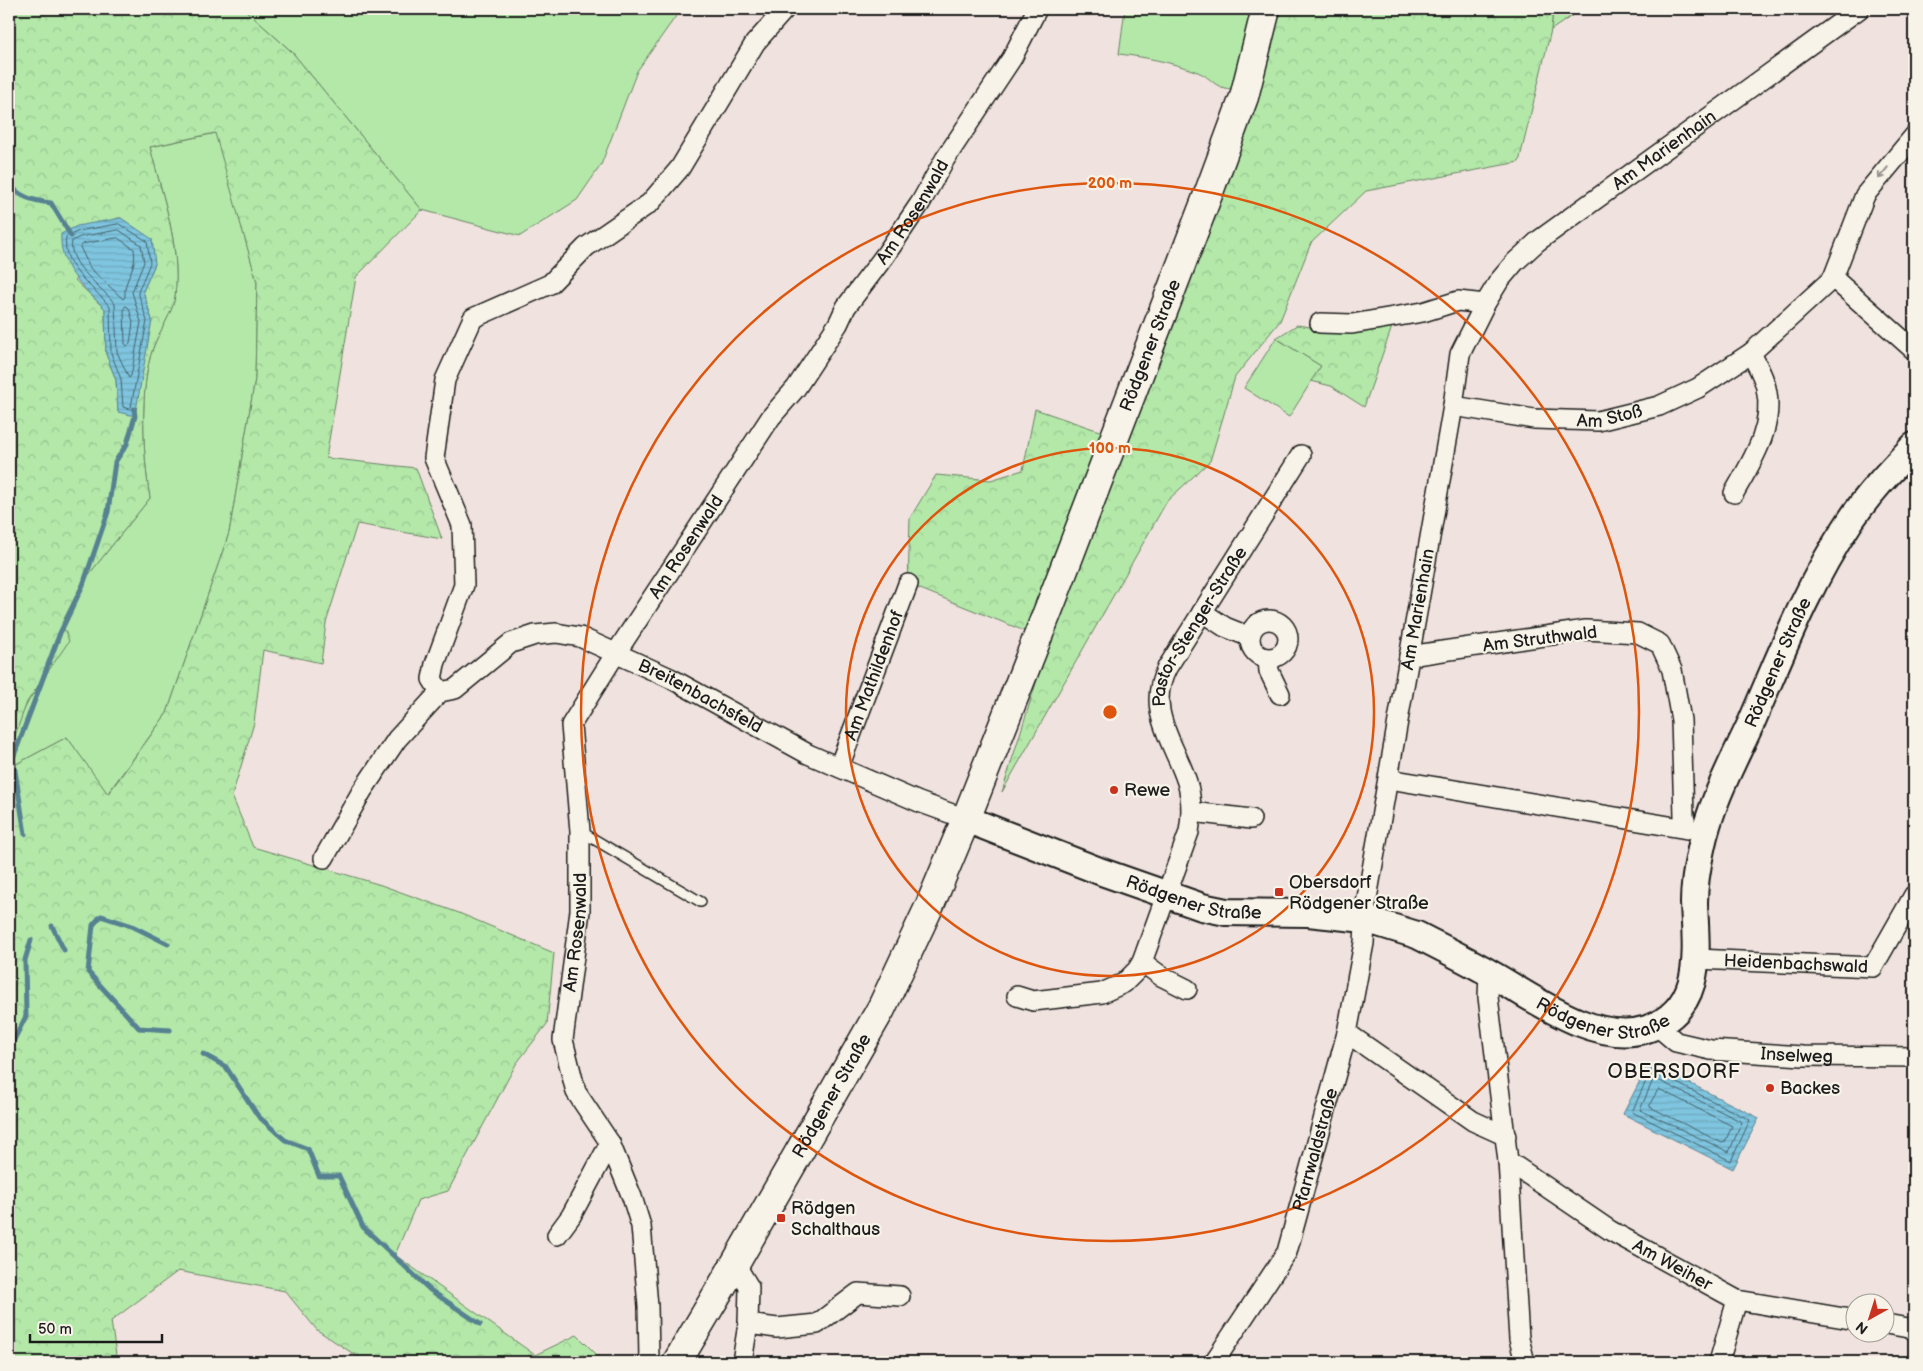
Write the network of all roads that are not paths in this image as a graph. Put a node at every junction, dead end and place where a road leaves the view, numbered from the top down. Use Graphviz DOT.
graph roads {
  1 [pos="785,9"];
  2 [pos="1036,9"];
  3 [pos="1266,9"];
  4 [pos="1859,9"];
  5 [pos="1914,136"];
  6 [pos="1833,278"];
  7 [pos="1485,304"];
  8 [pos="1320,323"];
  9 [pos="1914,350"];
  10 [pos="1751,353"];
  11 [pos="1454,406"];
  12 [pos="1914,446"];
  13 [pos="1301,455"];
  14 [pos="1734,492"];
  15 [pos="908,584"];
  16 [pos="1202,612"];
  17 [pos="1250,637"];
  18 [pos="616,653"];
  19 [pos="1408,656"];
  20 [pos="1268,659"];
  21 [pos="440,692"];
  22 [pos="1280,694"];
  23 [pos="839,767"];
  24 [pos="1389,779"];
  25 [pos="1192,812"];
  26 [pos="966,819"];
  27 [pos="1250,819"];
  28 [pos="1696,830"];
  29 [pos="580,831"];
  30 [pos="324,858"];
  31 [pos="1164,895"];
  32 [pos="1914,896"];
  33 [pos="700,902"];
  34 [pos="1365,919"];
  35 [pos="1697,960"];
  36 [pos="1142,962"];
  37 [pos="1489,973"];
  38 [pos="1187,988"];
  39 [pos="1017,996"];
  40 [pos="1656,1025"];
  41 [pos="1347,1033"];
  42 [pos="1914,1056"];
  43 [pos="1506,1136"];
  44 [pos="610,1143"];
  45 [pos="1508,1161"];
  46 [pos="557,1235"];
  47 [pos="735,1264"];
  48 [pos="900,1296"];
  49 [pos="1737,1300"];
  50 [pos="1846,1318"];
  51 [pos="748,1324"];
  52 [pos="1896,1326"];
  53 [pos="1914,1329"];
  54 [pos="651,1362"];
  55 [pos="676,1362"];
  56 [pos="742,1362"];
  57 [pos="1214,1362"];
  58 [pos="1525,1362"];
  59 [pos="1719,1362"];
  1 -- 21 [label="street"];
  2 -- 18 [label="street, Am Rosenwald"];
  3 -- 26 [label="main road, Rödgener Straße"];
  4 -- 7 [label="street, Am Marienhain"];
  5 -- 6 [label="street, Am Stoß, one-way"];
  6 -- 9 [label="street"];
  6 -- 10 [label="street, Am Stoß"];
  7 -- 8 [label="street"];
  7 -- 11 [label="street, Am Marienhain"];
  10 -- 11 [label="street, Am Stoß"];
  10 -- 14 [label="street"];
  11 -- 19 [label="street, Am Marienhain"];
  12 -- 28 [label="main road, Rödgener Straße"];
  13 -- 16 [label="street, Pastor-Stenger-Straße"];
  15 -- 23 [label="street, Am Mathildenhof"];
  16 -- 17 [label="street"];
  16 -- 25 [label="street, Pastor-Stenger-Straße"];
  17 -- 20 [label="street"];
  17 -- 20 [label="street"];
  18 -- 21 [label="street, Breitenbachsfeld"];
  18 -- 23 [label="street, Breitenbachsfeld"];
  18 -- 29 [label="street, Am Rosenwald"];
  19 -- 24 [label="street, Am Marienhain"];
  19 -- 28 [label="street, Am Struthwald"];
  20 -- 22 [label="street"];
  21 -- 30 [label="street, Breitenbachsfeld"];
  23 -- 26 [label="street, Breitenbachsfeld"];
  24 -- 28 [label="street"];
  24 -- 34 [label="street, Am Marienhain"];
  25 -- 27 [label="street"];
  25 -- 31 [label="street, Pastor-Stenger-Straße"];
  26 -- 31 [label="main road, Rödgener Straße"];
  26 -- 47 [label="main road, Rödgener Straße"];
  28 -- 35 [label="main road, Rödgener Straße"];
  29 -- 33 [label="lane"];
  29 -- 44 [label="street, Am Rosenwald"];
  31 -- 34 [label="main road, Rödgener Straße"];
  31 -- 36 [label="street, Pastor-Stenger-Straße"];
  32 -- 35 [label="street, Heidenbachswald"];
  34 -- 37 [label="main road, Rödgener Straße"];
  34 -- 41 [label="street, Pfarrwaldstraße"];
  35 -- 40 [label="main road, Rödgener Straße"];
  36 -- 38 [label="street"];
  36 -- 39 [label="street"];
  37 -- 40 [label="main road, Rödgener Straße"];
  37 -- 43 [label="street"];
  40 -- 42 [label="street, Inselweg"];
  41 -- 43 [label="street"];
  41 -- 57 [label="street, Pfarrwaldstraße"];
  43 -- 45 [label="street"];
  44 -- 46 [label="street"];
  44 -- 54 [label="street, Am Rosenwald"];
  45 -- 49 [label="street, Am Weiher"];
  45 -- 58 [label="street"];
  47 -- 51 [label="street"];
  47 -- 55 [label="main road, Rödgener Straße"];
  48 -- 51 [label="street"];
  49 -- 50 [label="street, Am Weiher"];
  49 -- 59 [label="street"];
  51 -- 56 [label="street"];
  52 -- 53 [label="street"];
}
